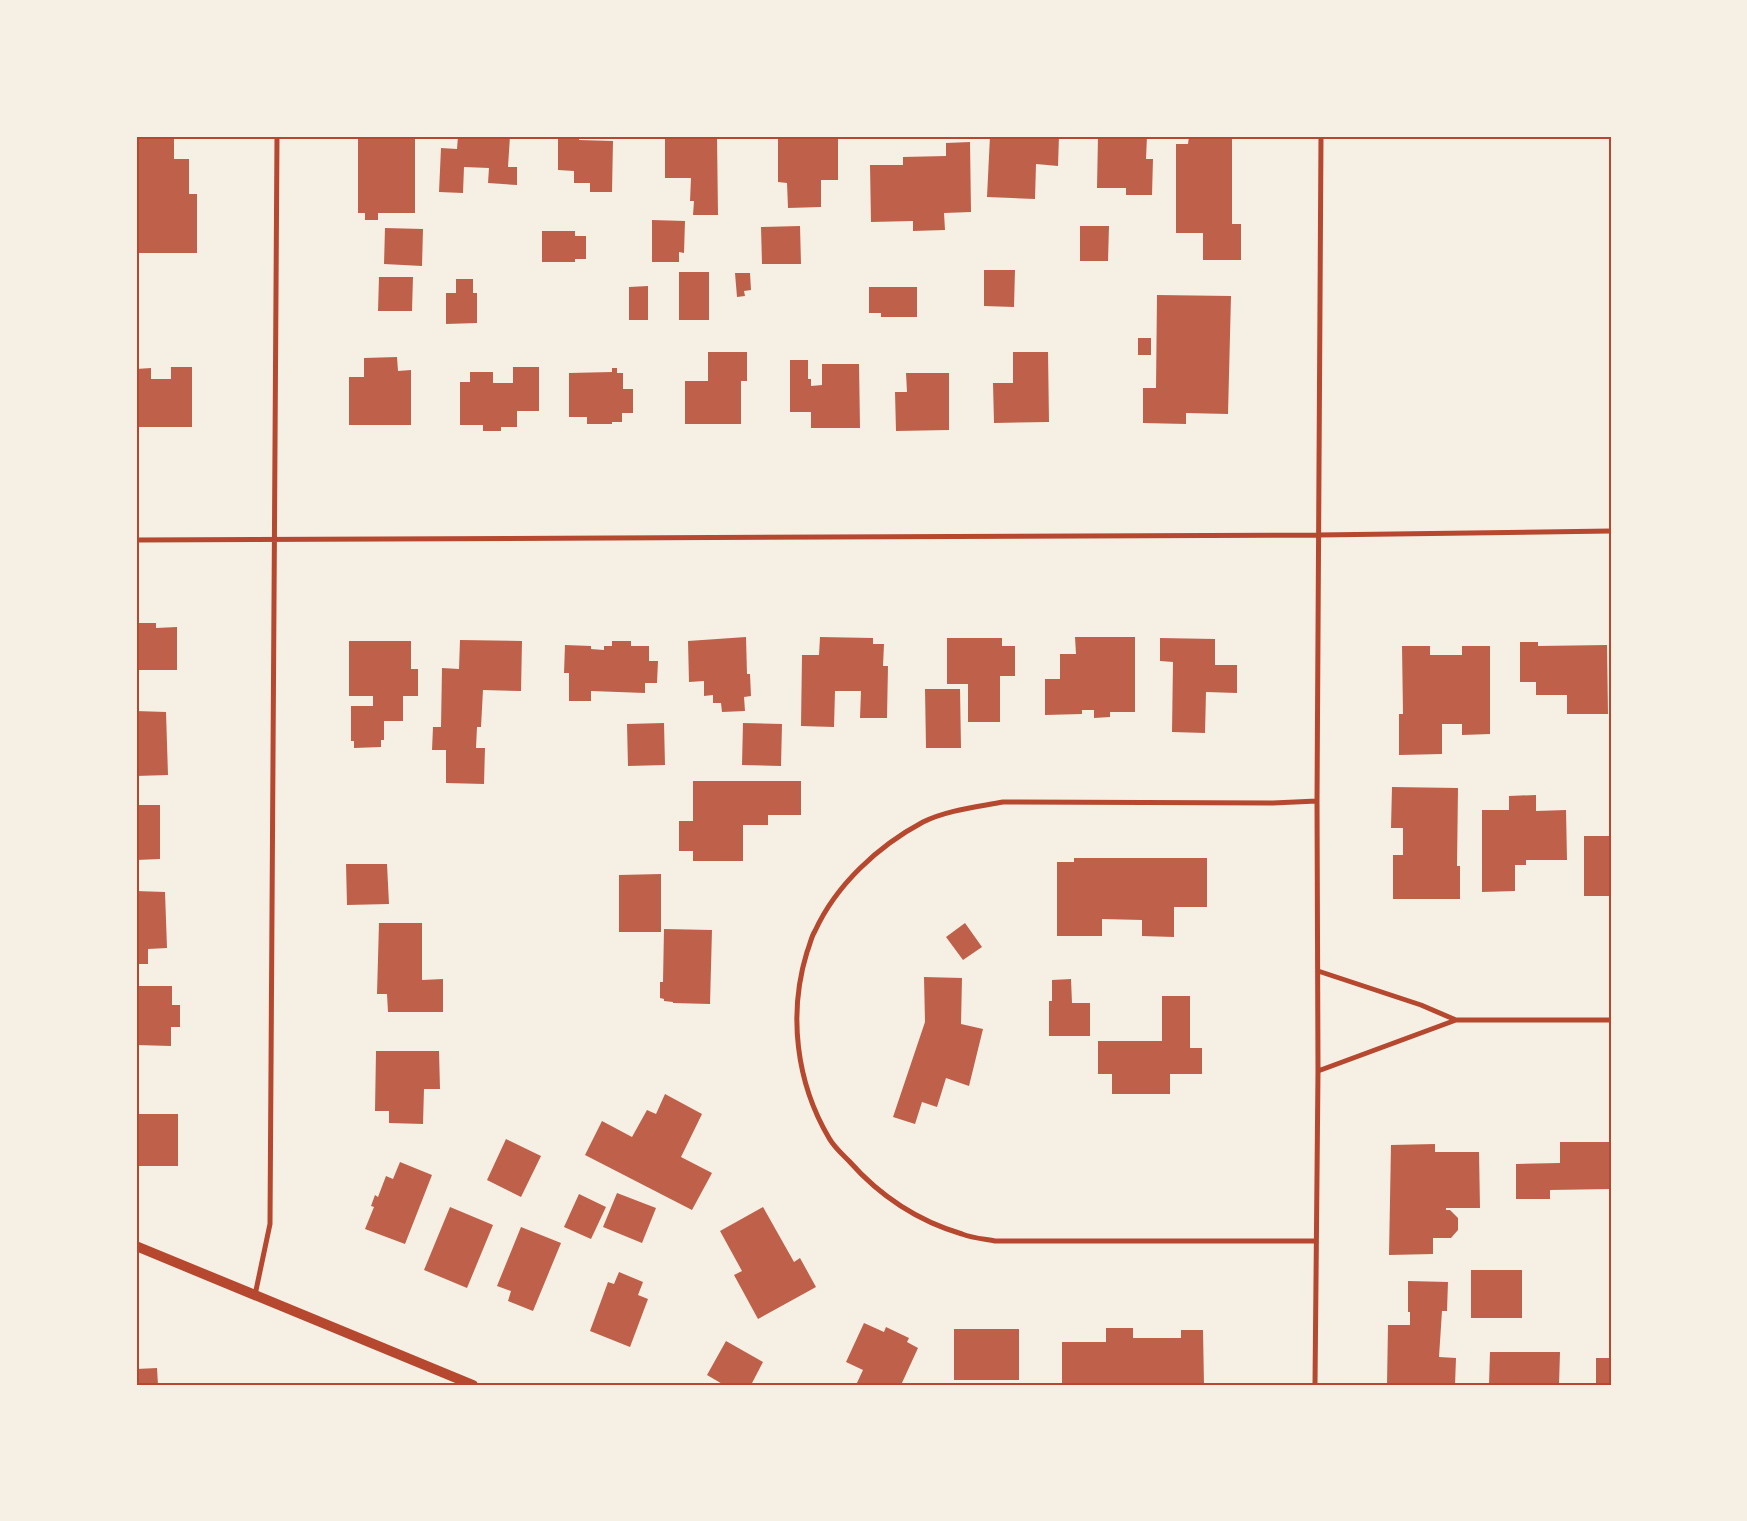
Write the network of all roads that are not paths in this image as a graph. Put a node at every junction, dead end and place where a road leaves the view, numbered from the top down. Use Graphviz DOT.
graph roads {
  1 [pos="277,136"];
  2 [pos="1320,136"];
  3 [pos="1611,531"];
  4 [pos="1318,535"];
  5 [pos="136,540"];
  6 [pos="273,540"];
  7 [pos="1316,801"];
  8 [pos="1318,971"];
  9 [pos="1456,1020"];
  10 [pos="1611,1020"];
  11 [pos="1318,1071"];
  12 [pos="1316,1240"];
  13 [pos="136,1246"];
  14 [pos="255,1295"];
  15 [pos="473,1385"];
  16 [pos="1314,1385"];
  1 -- 6 [label="street"];
  2 -- 4 [label="street"];
  3 -- 4 [label="street"];
  4 -- 6 [label="street"];
  4 -- 7 [label="street"];
  5 -- 6 [label="street"];
  6 -- 14 [label="street"];
  7 -- 8 [label="street"];
  7 -- 12 [label="street"];
  8 -- 9 [label="street"];
  8 -- 11 [label="street"];
  9 -- 10 [label="street"];
  9 -- 11 [label="street"];
  11 -- 12 [label="street"];
  12 -- 16 [label="street"];
  13 -- 14 [label="main road"];
  14 -- 15 [label="main road"];
}
